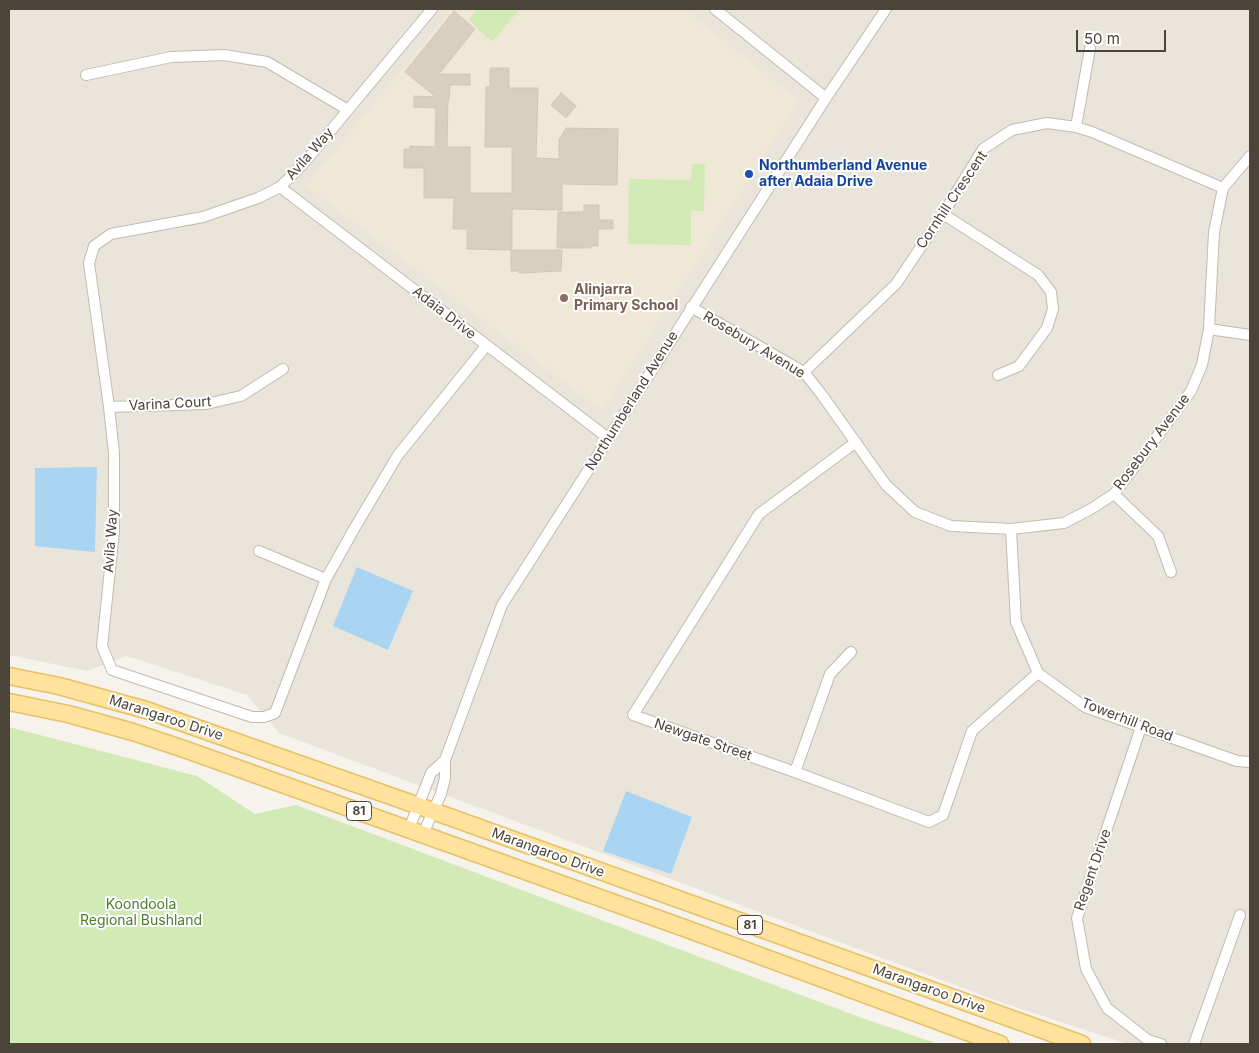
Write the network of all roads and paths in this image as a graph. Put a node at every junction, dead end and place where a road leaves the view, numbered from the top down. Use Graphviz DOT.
graph roads {
  1 [pos="432,9"];
  2 [pos="714,9"];
  3 [pos="886,9"];
  4 [pos="1090,48"];
  5 [pos="86,75"];
  6 [pos="826,98"];
  7 [pos="348,110"];
  8 [pos="1076,127"];
  9 [pos="1250,156"];
  10 [pos="280,187"];
  11 [pos="1223,188"];
  12 [pos="943,214"];
  13 [pos="691,307"];
  14 [pos="1209,329"];
  15 [pos="1250,334"];
  16 [pos="486,346"];
  17 [pos="283,369"];
  18 [pos="804,372"];
  19 [pos="998,375"];
  20 [pos="109,407"];
  21 [pos="608,438"];
  22 [pos="856,442"];
  23 [pos="1114,494"];
  24 [pos="1011,529"];
  25 [pos="260,551"];
  26 [pos="1170,572"];
  27 [pos="326,579"];
  28 [pos="851,652"];
  29 [pos="1038,673"];
  30 [pos="9,676"];
  31 [pos="9,702"];
  32 [pos="1141,727"];
  33 [pos="444,760"];
  34 [pos="1250,762"];
  35 [pos="795,772"];
  36 [pos="426,809"];
  37 [pos="416,832"];
  38 [pos="1240,915"];
  39 [pos="1050,1032"];
  40 [pos="1000,1044"];
  41 [pos="1071,1044"];
  42 [pos="1082,1044"];
  43 [pos="1161,1044"];
  44 [pos="1194,1044"];
  1 -- 7 [label="street, Avila Way"];
  2 -- 6 [label="street"];
  3 -- 6 [label="street, Northumberland Avenue"];
  4 -- 8 [label="street"];
  5 -- 7 [label="street"];
  6 -- 13 [label="street, Northumberland Avenue"];
  7 -- 10 [label="street, Avila Way"];
  8 -- 11 [label="street, Cornhill Crescent"];
  8 -- 12 [label="street, Cornhill Crescent"];
  9 -- 11 [label="street, Rosebury Avenue"];
  10 -- 16 [label="street, Adaia Drive"];
  10 -- 20 [label="street, Avila Way"];
  11 -- 14 [label="street, Rosebury Avenue"];
  12 -- 18 [label="street, Cornhill Crescent"];
  12 -- 19 [label="street"];
  13 -- 18 [label="street, Rosebury Avenue"];
  13 -- 21 [label="street, Northumberland Avenue"];
  14 -- 15 [label="street"];
  14 -- 23 [label="street, Rosebury Avenue"];
  16 -- 21 [label="street, Adaia Drive"];
  16 -- 27 [label="street, Avila Way"];
  17 -- 20 [label="street, Varina Court"];
  18 -- 22 [label="street, Rosebury Avenue"];
  20 -- 27 [label="street, Avila Way"];
  21 -- 33 [label="street, Northumberland Avenue"];
  22 -- 24 [label="street, Rosebury Avenue"];
  22 -- 35 [label="street, Newgate Street"];
  23 -- 24 [label="street, Rosebury Avenue"];
  23 -- 26 [label="street"];
  24 -- 29 [label="street"];
  25 -- 27 [label="street"];
  28 -- 35 [label="street"];
  29 -- 32 [label="street, Towerhill Road"];
  29 -- 35 [label="street, Newgate Street"];
  30 -- 36 [label="main road, Marangaroo Drive / 81"];
  31 -- 37 [label="main road, Marangaroo Drive / 81"];
  32 -- 34 [label="street, Towerhill Road"];
  32 -- 43 [label="street, Regent Drive"];
  33 -- 36 [label="street, Northumberland Avenue"];
  33 -- 36 [label="street, Northumberland Avenue"];
  36 -- 37 [label="street, Northumberland Avenue"];
  36 -- 37 [label="street, Northumberland Avenue"];
  36 -- 39 [label="main road, Marangaroo Drive / 81"];
  37 -- 40 [label="main road, Marangaroo Drive / 81"];
  38 -- 44 [label="street"];
  39 -- 41 [label="main road"];
  39 -- 42 [label="main road, Marangaroo Drive / 81"];
}
